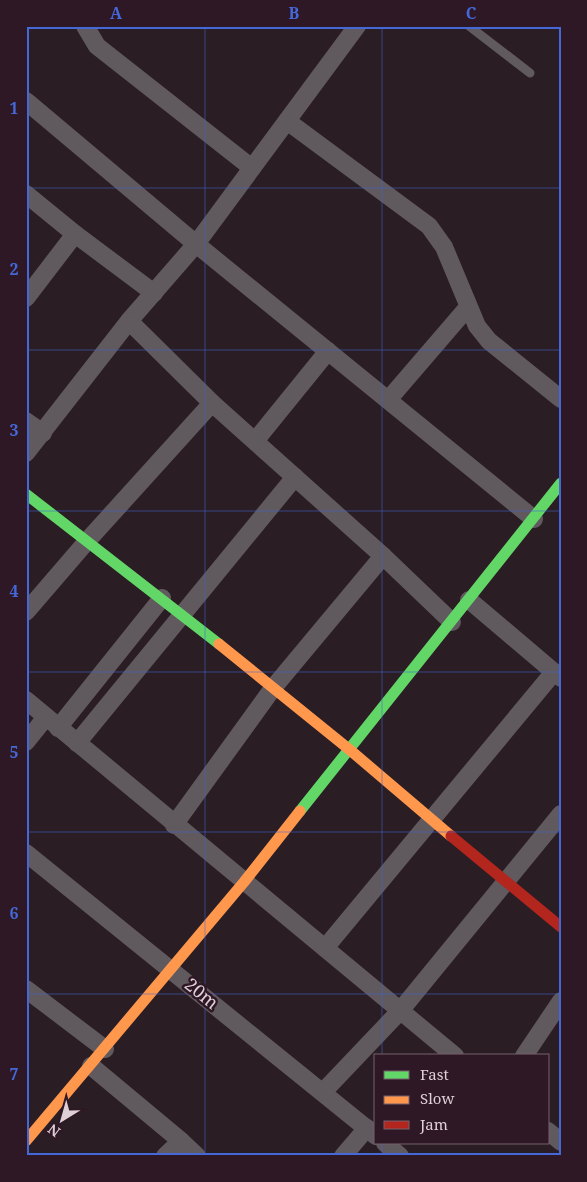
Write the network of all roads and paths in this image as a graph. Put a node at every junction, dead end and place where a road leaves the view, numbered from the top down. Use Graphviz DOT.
graph roads {
  1 [pos="84,26"];
  2 [pos="357,26"];
  3 [pos="469,26"];
  4 [pos="530,73"];
  5 [pos="26,101"];
  6 [pos="287,121"];
  7 [pos="252,168"];
  8 [pos="26,194"];
  9 [pos="75,234"];
  10 [pos="196,244"];
  11 [pos="154,293"];
  12 [pos="26,298"];
  13 [pos="468,307"];
  14 [pos="129,321"];
  15 [pos="328,351"];
  16 [pos="561,399"];
  17 [pos="388,400"];
  18 [pos="212,403"];
  19 [pos="26,421"];
  20 [pos="43,433"];
  21 [pos="255,441"];
  22 [pos="26,453"];
  23 [pos="296,478"];
  24 [pos="561,484"];
  25 [pos="26,494"];
  26 [pos="534,519"];
  27 [pos="88,540"];
  28 [pos="383,556"];
  29 [pos="162,598"];
  30 [pos="469,600"];
  31 [pos="26,612"];
  32 [pos="184,616"];
  33 [pos="452,622"];
  34 [pos="557,675"];
  35 [pos="273,688"];
  36 [pos="26,700"];
  37 [pos="52,722"];
  38 [pos="26,742"];
  39 [pos="77,744"];
  40 [pos="350,750"];
  41 [pos="561,814"];
  42 [pos="430,819"];
  43 [pos="174,825"];
  44 [pos="26,853"];
  45 [pos="244,882"];
  46 [pos="506,882"];
  47 [pos="561,927"];
  48 [pos="325,948"];
  49 [pos="172,969"];
  50 [pos="26,989"];
  51 [pos="561,1001"];
  52 [pos="400,1011"];
  53 [pos="105,1049"];
  54 [pos="453,1054"];
  55 [pos="525,1054"];
  56 [pos="91,1066"];
  57 [pos="324,1092"];
  58 [pos="371,1132"];
  59 [pos="550,1134"];
  60 [pos="181,1141"];
  61 [pos="26,1142"];
  62 [pos="561,1142"];
  63 [pos="386,1144"];
  64 [pos="165,1156"];
  65 [pos="198,1156"];
  66 [pos="343,1156"];
  67 [pos="400,1156"];
  1 -- 7 [label="street"];
  2 -- 6 [label="street"];
  3 -- 4 [label="lane"];
  5 -- 10 [label="street"];
  6 -- 7 [label="street"];
  6 -- 13 [label="street"];
  7 -- 10 [label="street"];
  8 -- 9 [label="street"];
  9 -- 11 [label="street"];
  9 -- 12 [label="street"];
  10 -- 11 [label="street"];
  10 -- 15 [label="street"];
  11 -- 14 [label="street"];
  13 -- 16 [label="street"];
  13 -- 17 [label="street"];
  14 -- 18 [label="street"];
  14 -- 20 [label="street"];
  15 -- 17 [label="street"];
  15 -- 21 [label="street"];
  17 -- 26 [label="street"];
  18 -- 21 [label="street"];
  18 -- 27 [label="street"];
  19 -- 20 [label="street"];
  20 -- 22 [label="street"];
  21 -- 23 [label="street"];
  23 -- 28 [label="street"];
  23 -- 32 [label="street"];
  24 -- 26 [label="street"];
  25 -- 27 [label="street"];
  26 -- 30 [label="street"];
  27 -- 29 [label="street"];
  27 -- 31 [label="street"];
  28 -- 33 [label="street"];
  28 -- 35 [label="street"];
  29 -- 32 [label="street"];
  29 -- 37 [label="street"];
  30 -- 33 [label="street"];
  30 -- 34 [label="street"];
  32 -- 35 [label="street"];
  32 -- 39 [label="street"];
  33 -- 40 [label="street"];
  34 -- 42 [label="street"];
  35 -- 40 [label="street"];
  35 -- 43 [label="street"];
  36 -- 37 [label="street"];
  37 -- 38 [label="street"];
  37 -- 39 [label="street"];
  39 -- 43 [label="street"];
  40 -- 42 [label="street"];
  40 -- 45 [label="street"];
  41 -- 46 [label="street"];
  42 -- 46 [label="street"];
  42 -- 48 [label="street"];
  43 -- 45 [label="street"];
  44 -- 49 [label="street, 20m"];
  45 -- 48 [label="street"];
  45 -- 49 [label="street"];
  46 -- 47 [label="street"];
  46 -- 52 [label="street"];
  48 -- 52 [label="street"];
  49 -- 53 [label="street"];
  49 -- 57 [label="street, 20m"];
  50 -- 53 [label="street"];
  51 -- 55 [label="street"];
  52 -- 54 [label="street"];
  52 -- 57 [label="street"];
  53 -- 56 [label="street"];
  56 -- 60 [label="street"];
  56 -- 61 [label="street"];
  57 -- 58 [label="street, 20m"];
  58 -- 66 [label="street"];
  59 -- 62 [label="street"];
  60 -- 64 [label="street"];
  60 -- 65 [label="street"];
  63 -- 67 [label="street"];
}
